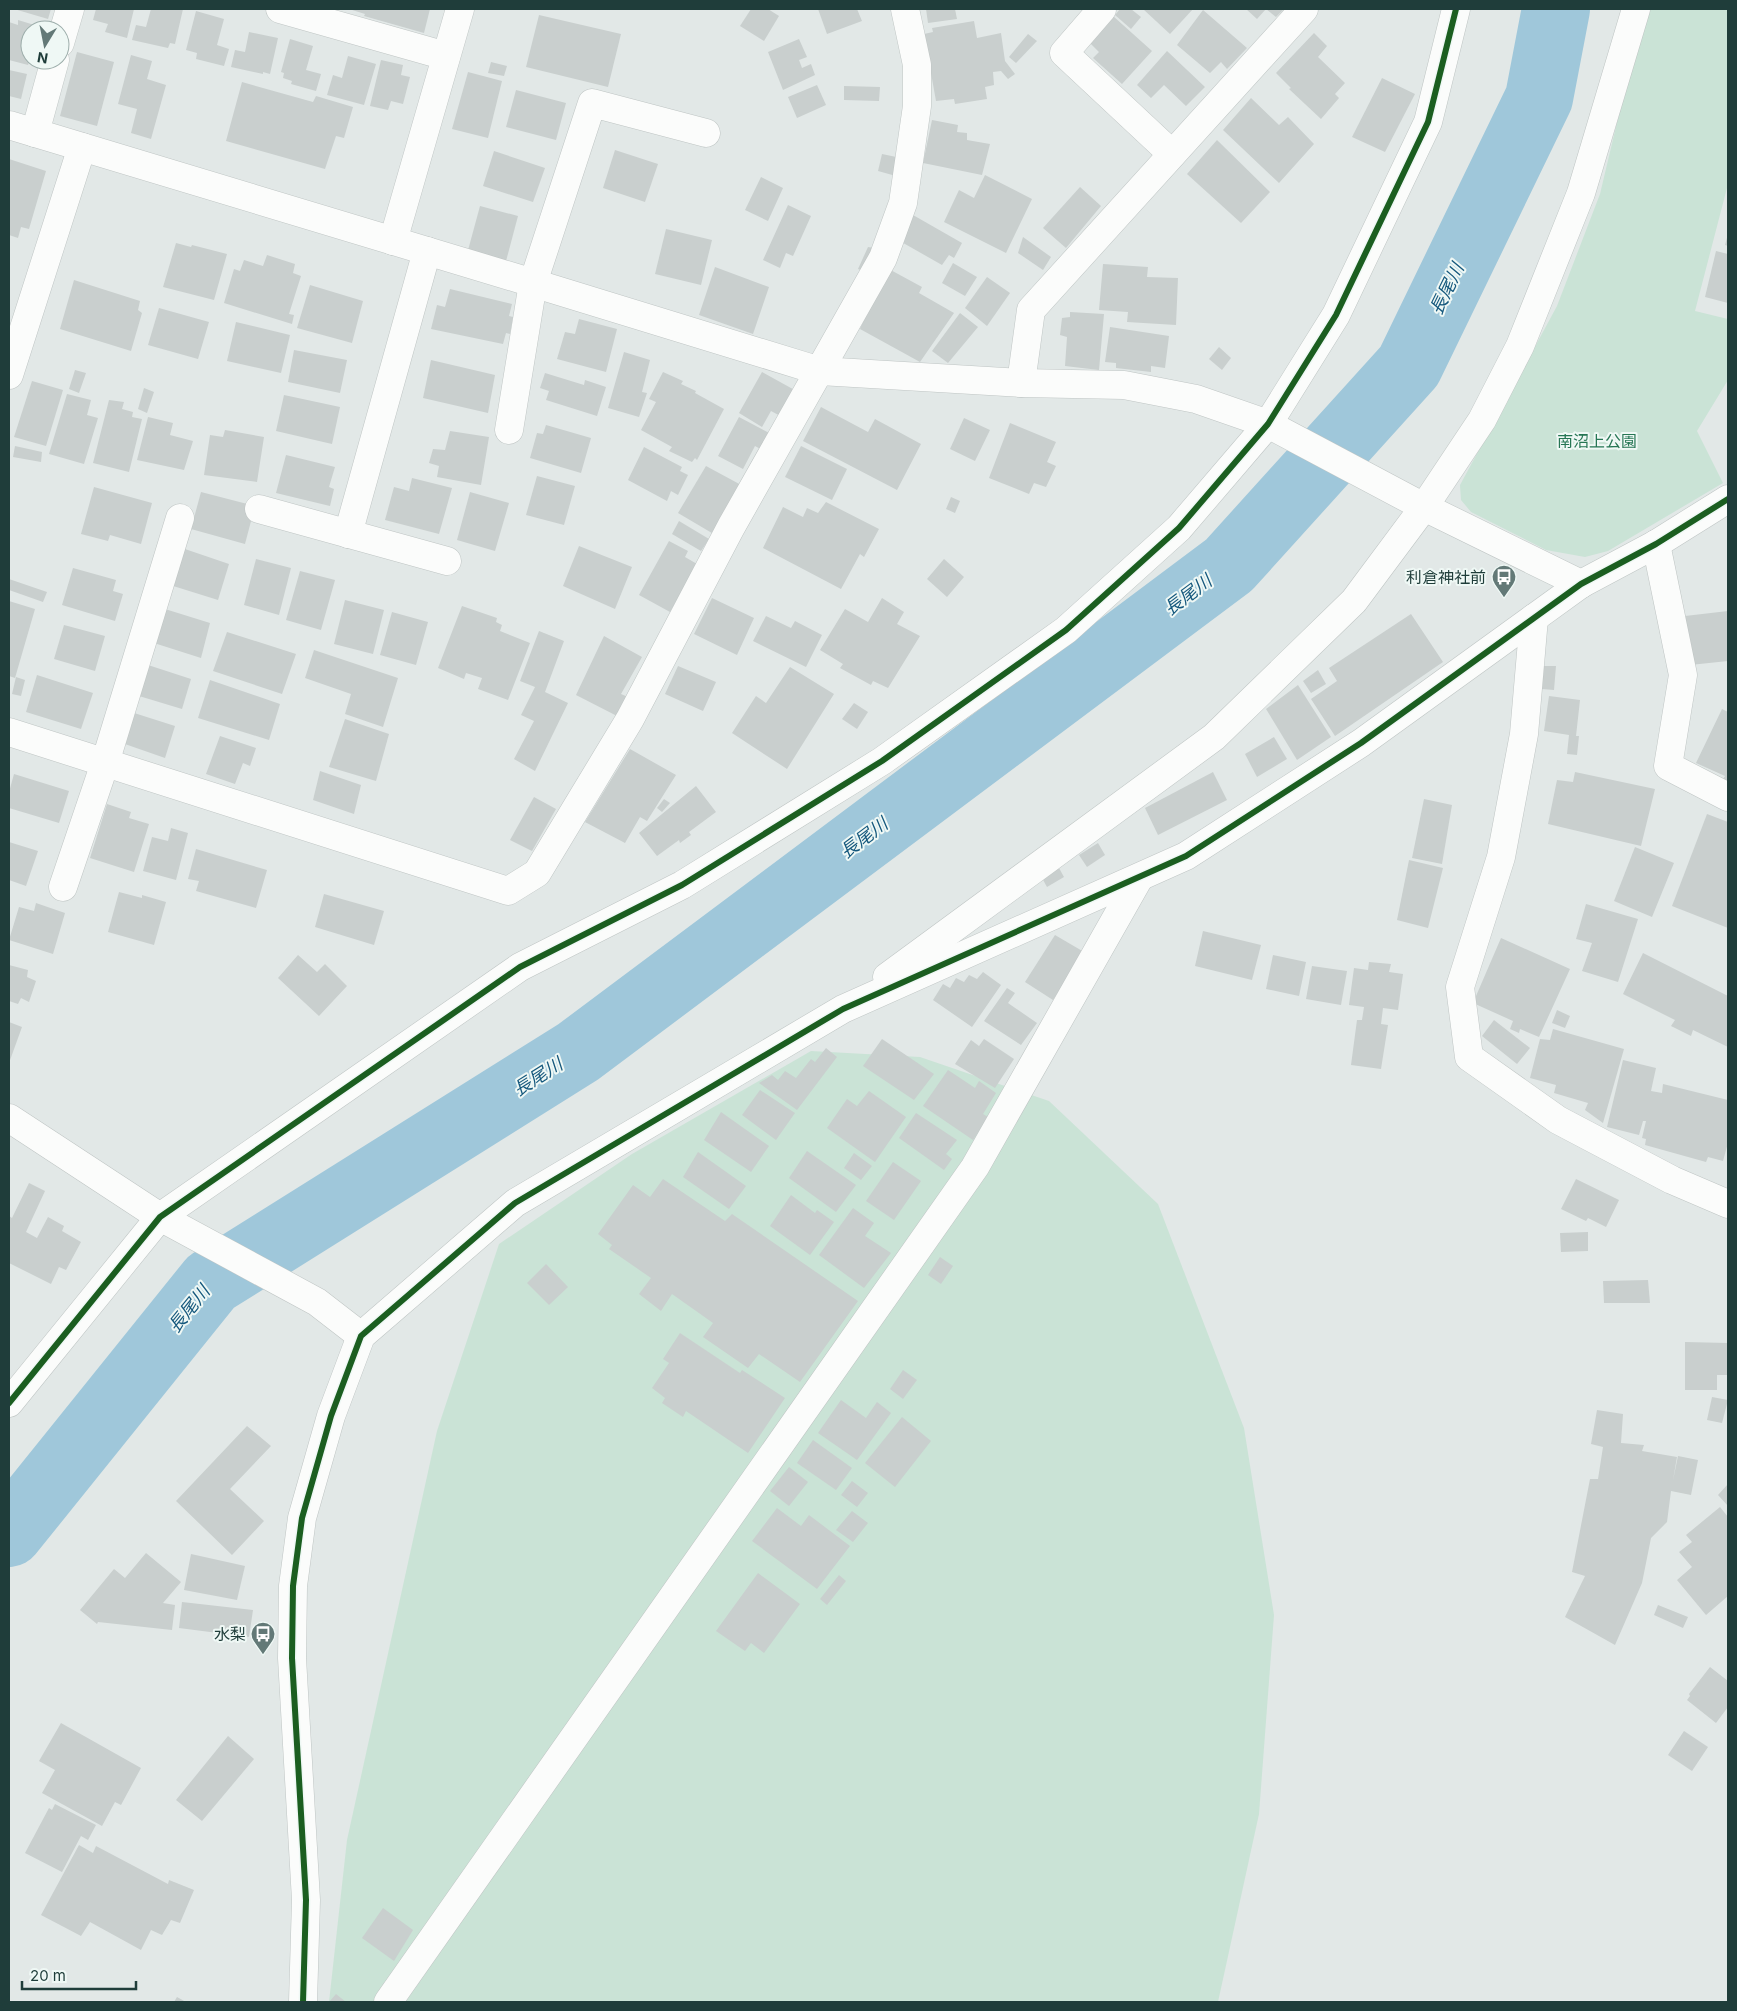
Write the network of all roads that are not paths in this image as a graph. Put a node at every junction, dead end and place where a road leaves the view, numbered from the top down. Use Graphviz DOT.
graph roads {
  1 [pos="280,9"];
  2 [pos="460,9"];
  3 [pos="905,9"];
  4 [pos="1102,9"];
  5 [pos="1304,9"];
  6 [pos="1456,9"];
  7 [pos="1636,9"];
  8 [pos="446,56"];
  9 [pos="52,70"];
  10 [pos="9,125"];
  11 [pos="35,133"];
  12 [pos="706,133"];
  13 [pos="82,147"];
  14 [pos="1172,154"];
  15 [pos="393,241"];
  16 [pos="427,251"];
  17 [pos="533,283"];
  18 [pos="820,372"];
  19 [pos="9,375"];
  20 [pos="1022,383"];
  21 [pos="1268,424"];
  22 [pos="510,430"];
  23 [pos="1728,499"];
  24 [pos="1413,501"];
  25 [pos="260,509"];
  26 [pos="180,518"];
  27 [pos="348,534"];
  28 [pos="1656,544"];
  29 [pos="446,561"];
  30 [pos="1582,584"];
  31 [pos="1534,618"];
  32 [pos="9,732"];
  33 [pos="105,763"];
  34 [pos="1728,798"];
  35 [pos="1139,878"];
  36 [pos="63,887"];
  37 [pos="843,1009"];
  38 [pos="9,1118"];
  39 [pos="1728,1204"];
  40 [pos="160,1217"];
  41 [pos="361,1336"];
  42 [pos="9,1403"];
  43 [pos="303,2002"];
  44 [pos="388,2002"];
  1 -- 8 [label="street"];
  2 -- 8 [label="street"];
  3 -- 18 [label="street"];
  4 -- 14 [label="street"];
  5 -- 14 [label="street"];
  6 -- 21 [label="street"];
  7 -- 24 [label="street"];
  8 -- 15 [label="street"];
  9 -- 11 [label="street"];
  10 -- 11 [label="street"];
  11 -- 13 [label="street"];
  12 -- 17 [label="street"];
  13 -- 15 [label="street"];
  13 -- 19 [label="street"];
  14 -- 20 [label="street"];
  15 -- 16 [label="street"];
  16 -- 17 [label="street"];
  16 -- 27 [label="street"];
  17 -- 18 [label="street"];
  17 -- 22 [label="street"];
  18 -- 20 [label="street"];
  18 -- 33 [label="street"];
  20 -- 21 [label="street"];
  21 -- 24 [label="street"];
  21 -- 40 [label="street"];
  23 -- 28 [label="street"];
  24 -- 30 [label="street"];
  24 -- 37 [label="street"];
  25 -- 27 [label="street"];
  26 -- 33 [label="street"];
  27 -- 29 [label="street"];
  28 -- 30 [label="street"];
  28 -- 34 [label="street"];
  30 -- 31 [label="street"];
  31 -- 35 [label="street"];
  31 -- 39 [label="street"];
  32 -- 33 [label="street"];
  33 -- 36 [label="street"];
  35 -- 37 [label="street"];
  35 -- 44 [label="street"];
  37 -- 41 [label="street"];
  38 -- 40 [label="street"];
  40 -- 41 [label="street"];
  40 -- 42 [label="street"];
  41 -- 43 [label="street"];
}
